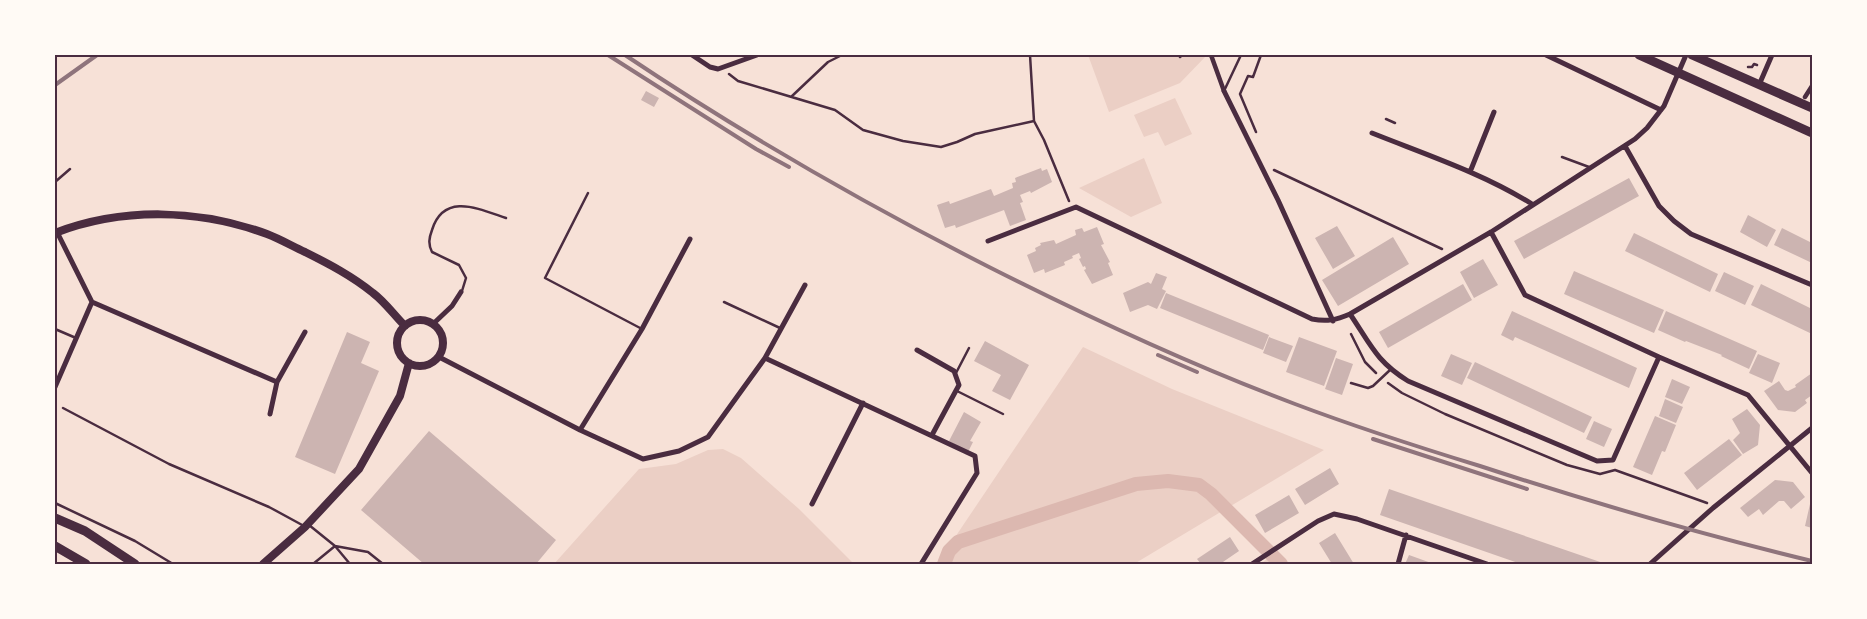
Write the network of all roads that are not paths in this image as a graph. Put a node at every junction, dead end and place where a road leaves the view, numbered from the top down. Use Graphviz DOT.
graph roads {
  1 [pos="692,55"];
  2 [pos="757,55"];
  3 [pos="1211,55"];
  4 [pos="1241,55"];
  5 [pos="1546,55"];
  6 [pos="1639,55"];
  7 [pos="1686,55"];
  8 [pos="1692,55"];
  9 [pos="1772,55"];
  10 [pos="750,56"];
  11 [pos="1678,73"];
  12 [pos="1758,86"];
  13 [pos="1812,86"];
  14 [pos="1224,91"];
  15 [pos="1805,97"];
  16 [pos="1812,108"];
  17 [pos="1661,110"];
  18 [pos="1494,112"];
  19 [pos="1372,133"];
  20 [pos="1812,133"];
  21 [pos="1625,146"];
  22 [pos="1562,157"];
  23 [pos="1589,167"];
  24 [pos="70,169"];
  25 [pos="1470,172"];
  26 [pos="55,182"];
  27 [pos="588,193"];
  28 [pos="1532,204"];
  29 [pos="506,218"];
  30 [pos="56,232"];
  31 [pos="1491,232"];
  32 [pos="690,239"];
  33 [pos="988,241"];
  34 [pos="805,285"];
  35 [pos="1812,285"];
  36 [pos="462,292"];
  37 [pos="92,302"];
  38 [pos="724,302"];
  39 [pos="1350,314"];
  40 [pos="1333,321"];
  41 [pos="433,324"];
  42 [pos="405,326"];
  43 [pos="55,329"];
  44 [pos="642,329"];
  45 [pos="781,329"];
  46 [pos="305,332"];
  47 [pos="76,338"];
  48 [pos="969,348"];
  49 [pos="917,350"];
  50 [pos="439,357"];
  51 [pos="1659,357"];
  52 [pos="765,358"];
  53 [pos="410,363"];
  54 [pos="1390,370"];
  55 [pos="955,374"];
  56 [pos="277,382"];
  57 [pos="1351,383"];
  58 [pos="55,387"];
  59 [pos="956,390"];
  60 [pos="862,403"];
  61 [pos="62,408"];
  62 [pos="270,414"];
  63 [pos="1003,414"];
  64 [pos="1812,428"];
  65 [pos="580,430"];
  66 [pos="932,435"];
  67 [pos="1790,445"];
  68 [pos="1812,473"];
  69 [pos="812,504"];
  70 [pos="55,518"];
  71 [pos="307,525"];
  72 [pos="1406,535"];
  73 [pos="55,546"];
  74 [pos="335,546"];
  75 [pos="86,564"];
  76 [pos="135,564"];
  77 [pos="263,564"];
  78 [pos="313,564"];
  79 [pos="350,564"];
  80 [pos="383,564"];
  81 [pos="921,564"];
  82 [pos="1252,564"];
  83 [pos="1398,564"];
  84 [pos="1487,564"];
  85 [pos="1650,564"];
  1 -- 10 [label="street"];
  2 -- 10 [label="street"];
  3 -- 14 [label="street"];
  4 -- 14 [label="lane"];
  5 -- 17 [label="street"];
  6 -- 11 [label="main road"];
  7 -- 11 [label="street"];
  8 -- 12 [label="main road"];
  9 -- 12 [label="street"];
  11 -- 17 [label="street"];
  11 -- 20 [label="main road"];
  12 -- 16 [label="main road"];
  13 -- 15 [label="street"];
  14 -- 40 [label="street"];
  17 -- 21 [label="street"];
  18 -- 25 [label="street"];
  19 -- 25 [label="street"];
  21 -- 23 [label="street"];
  21 -- 35 [label="street"];
  22 -- 23 [label="lane"];
  23 -- 28 [label="street"];
  24 -- 26 [label="lane"];
  25 -- 28 [label="street"];
  27 -- 44 [label="lane"];
  28 -- 31 [label="street"];
  29 -- 36 [label="lane"];
  30 -- 37 [label="street"];
  30 -- 42 [label="main road"];
  31 -- 39 [label="street"];
  31 -- 51 [label="street"];
  32 -- 44 [label="street"];
  33 -- 40 [label="street"];
  34 -- 45 [label="street"];
  36 -- 41 [label="street"];
  37 -- 47 [label="street"];
  37 -- 56 [label="street"];
  38 -- 45 [label="lane"];
  39 -- 40 [label="street"];
  39 -- 54 [label="street"];
  41 -- 42 [label="main road"];
  41 -- 50 [label="main road"];
  42 -- 53 [label="main road"];
  43 -- 47 [label="lane"];
  44 -- 65 [label="street"];
  45 -- 52 [label="street"];
  46 -- 56 [label="street"];
  47 -- 58 [label="street"];
  48 -- 55 [label="lane"];
  49 -- 55 [label="street"];
  50 -- 53 [label="main road"];
  50 -- 65 [label="street"];
  51 -- 54 [label="street"];
  51 -- 67 [label="street"];
  52 -- 60 [label="street"];
  52 -- 65 [label="street"];
  53 -- 71 [label="main road"];
  54 -- 57 [label="lane"];
  55 -- 59 [label="street"];
  56 -- 62 [label="street"];
  59 -- 63 [label="lane"];
  59 -- 66 [label="street"];
  60 -- 66 [label="street"];
  60 -- 69 [label="street"];
  61 -- 71 [label="lane"];
  64 -- 67 [label="street"];
  66 -- 81 [label="street"];
  67 -- 68 [label="street"];
  67 -- 85 [label="street"];
  70 -- 76 [label="main road"];
  71 -- 74 [label="lane"];
  71 -- 77 [label="main road"];
  72 -- 82 [label="street"];
  72 -- 83 [label="street"];
  72 -- 84 [label="street"];
  73 -- 75 [label="main road"];
  74 -- 78 [label="lane"];
  74 -- 79 [label="lane"];
  74 -- 80 [label="lane"];
}
